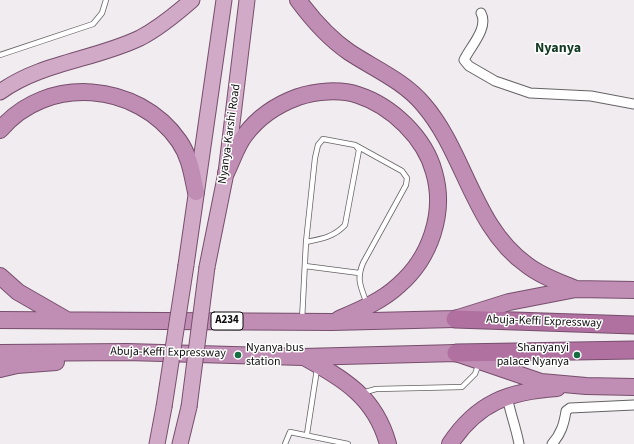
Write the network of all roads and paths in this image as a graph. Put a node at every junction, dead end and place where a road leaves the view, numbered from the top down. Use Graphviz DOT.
graph roads {
  1 [pos="106,0"];
  2 [pos="192,0"];
  3 [pos="224,0"];
  4 [pos="247,0"];
  5 [pos="298,0"];
  6 [pos="481,13"];
  7 [pos="0,55"];
  8 [pos="0,92"];
  9 [pos="634,104"];
  10 [pos="0,130"];
  11 [pos="355,145"];
  12 [pos="226,173"];
  13 [pos="196,192"];
  14 [pos="306,242"];
  15 [pos="305,266"];
  16 [pos="359,273"];
  17 [pos="0,276"];
  18 [pos="576,288"];
  19 [pos="634,290"];
  20 [pos="368,306"];
  21 [pos="455,318"];
  22 [pos="65,319"];
  23 [pos="0,320"];
  24 [pos="302,322"];
  25 [pos="332,322"];
  26 [pos="634,324"];
  27 [pos="634,350"];
  28 [pos="127,352"];
  29 [pos="0,353"];
  30 [pos="456,353"];
  31 [pos="303,357"];
  32 [pos="479,362"];
  33 [pos="318,365"];
  34 [pos="0,369"];
  35 [pos="586,386"];
  36 [pos="634,387"];
  37 [pos="358,394"];
  38 [pos="507,396"];
  39 [pos="634,405"];
  40 [pos="307,434"];
  41 [pos="454,443"];
  42 [pos="157,444"];
  43 [pos="180,444"];
  44 [pos="285,444"];
  45 [pos="348,444"];
  46 [pos="388,444"];
  47 [pos="519,444"];
  48 [pos="552,444"];
  1 -- 7 [label="lane"];
  2 -- 8 [label="main road"];
  3 -- 13 [label="main road, Nyanya-Karshi Road"];
  4 -- 12 [label="main road, Nyanya-Karshi Road"];
  5 -- 18 [label="highway"];
  6 -- 9 [label="street"];
  10 -- 13 [label="highway"];
  11 -- 14 [label="lane"];
  11 -- 14 [label="lane"];
  11 -- 16 [label="lane"];
  12 -- 20 [label="highway"];
  12 -- 43 [label="main road, Nyanya-Karshi Road, bridge"];
  13 -- 42 [label="main road, Nyanya-Karshi Road, bridge"];
  14 -- 15 [label="lane"];
  15 -- 16 [label="lane"];
  15 -- 24 [label="lane"];
  16 -- 20 [label="lane"];
  17 -- 22 [label="highway"];
  18 -- 19 [label="highway, Abuja-Keffi Expressway"];
  18 -- 21 [label="highway, Abuja-Keffi Expressway"];
  20 -- 25 [label="highway"];
  21 -- 25 [label="highway, Abuja-Keffi Expressway / A234"];
  21 -- 26 [label="highway, Abuja-Keffi Expressway / A234"];
  22 -- 23 [label="highway, Abuja-Keffi Expressway / A234"];
  22 -- 24 [label="highway, Abuja-Keffi Expressway / A234"];
  24 -- 25 [label="highway, Abuja-Keffi Expressway / A234"];
  27 -- 30 [label="highway, Abuja-Keffi Expressway"];
  28 -- 29 [label="highway, Abuja-Keffi Expressway"];
  28 -- 31 [label="highway, Abuja-Keffi Expressway"];
  28 -- 34 [label="highway"];
  30 -- 31 [label="highway, Abuja-Keffi Expressway"];
  30 -- 32 [label="highway, Abuja-Keffi Expressway"];
  31 -- 33 [label="highway"];
  32 -- 35 [label="highway, Abuja-Keffi Expressway"];
  32 -- 37 [label="lane"];
  33 -- 37 [label="highway"];
  33 -- 40 [label="lane"];
  35 -- 36 [label="highway, Abuja-Keffi Expressway"];
  35 -- 38 [label="highway"];
  37 -- 46 [label="highway"];
  38 -- 41 [label="highway"];
  38 -- 47 [label="street"];
  39 -- 48 [label="street"];
  40 -- 44 [label="lane"];
  40 -- 45 [label="lane"];
}
